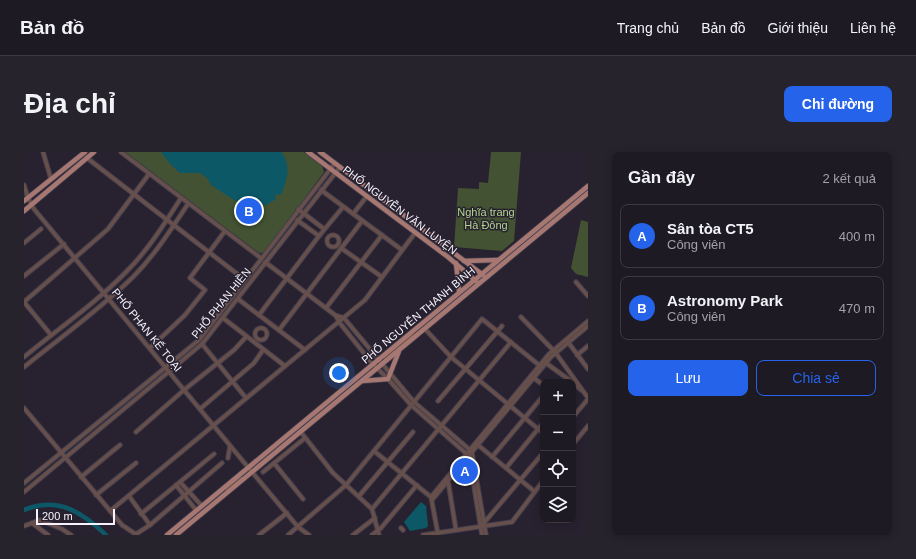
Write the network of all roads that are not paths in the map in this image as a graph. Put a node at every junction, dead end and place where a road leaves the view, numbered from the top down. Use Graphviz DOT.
graph roads {
  1 [pos="49,152"];
  2 [pos="85,152"];
  3 [pos="94,152"];
  4 [pos="121,152"];
  5 [pos="308,152"];
  6 [pos="320,152"];
  7 [pos="44,154"];
  8 [pos="87,158"];
  9 [pos="335,163"];
  10 [pos="340,167"];
  11 [pos="330,169"];
  12 [pos="335,173"];
  13 [pos="149,174"];
  14 [pos="51,179"];
  15 [pos="24,186"];
  16 [pos="588,186"];
  17 [pos="321,190"];
  18 [pos="588,193"];
  19 [pos="134,194"];
  20 [pos="366,196"];
  21 [pos="182,198"];
  22 [pos="26,199"];
  23 [pos="31,204"];
  24 [pos="188,204"];
  25 [pos="343,207"];
  26 [pos="298,209"];
  27 [pos="24,211"];
  28 [pos="304,213"];
  29 [pos="353,214"];
  30 [pos="292,217"];
  31 [pos="167,220"];
  32 [pos="298,220"];
  33 [pos="362,220"];
  34 [pos="174,225"];
  35 [pos="41,229"];
  36 [pos="323,230"];
  37 [pos="225,231"];
  38 [pos="415,233"];
  39 [pos="382,235"];
  40 [pos="319,236"];
  41 [pos="328,237"];
  42 [pos="24,243"];
  43 [pos="64,244"];
  44 [pos="341,248"];
  45 [pos="402,250"];
  46 [pos="208,253"];
  47 [pos="76,258"];
  48 [pos="261,258"];
  49 [pos="462,260"];
  50 [pos="498,260"];
  51 [pos="265,262"];
  52 [pos="361,262"];
  53 [pos="456,264"];
  54 [pos="481,274"];
  55 [pos="24,276"];
  56 [pos="382,277"];
  57 [pos="287,278"];
  58 [pos="486,278"];
  59 [pos="475,279"];
  60 [pos="245,280"];
  61 [pos="576,282"];
  62 [pos="479,284"];
  63 [pos="104,292"];
  64 [pos="459,292"];
  65 [pos="307,293"];
  66 [pos="588,296"];
  67 [pos="238,298"];
  68 [pos="109,299"];
  69 [pos="24,302"];
  70 [pos="326,308"];
  71 [pos="259,315"];
  72 [pos="336,316"];
  73 [pos="521,317"];
  74 [pos="223,318"];
  75 [pos="344,318"];
  76 [pos="588,321"];
  77 [pos="339,322"];
  78 [pos="270,323"];
  79 [pos="502,326"];
  80 [pos="588,326"];
  81 [pos="425,328"];
  82 [pos="265,329"];
  83 [pos="279,330"];
  84 [pos="497,330"];
  85 [pos="51,335"];
  86 [pos="413,335"];
  87 [pos="246,337"];
  88 [pos="258,338"];
  89 [pos="511,342"];
  90 [pos="568,342"];
  91 [pos="255,343"];
  92 [pos="202,344"];
  93 [pos="588,346"];
  94 [pos="150,348"];
  95 [pos="263,350"];
  96 [pos="305,350"];
  97 [pos="400,350"];
  98 [pos="554,351"];
  99 [pos="577,355"];
  100 [pos="24,357"];
  101 [pos="450,357"];
  102 [pos="385,358"];
  103 [pos="378,360"];
  104 [pos="217,362"];
  105 [pos="546,363"];
  106 [pos="373,364"];
  107 [pos="382,364"];
  108 [pos="539,365"];
  109 [pos="285,366"];
  110 [pos="587,366"];
  111 [pos="165,367"];
  112 [pos="24,368"];
  113 [pos="378,368"];
  114 [pos="464,369"];
  115 [pos="169,371"];
  116 [pos="390,377"];
  117 [pos="534,378"];
  118 [pos="568,379"];
  119 [pos="233,381"];
  120 [pos="361,381"];
  121 [pos="480,381"];
  122 [pos="540,383"];
  123 [pos="576,385"];
  124 [pos="184,390"];
  125 [pos="585,393"];
  126 [pos="246,398"];
  127 [pos="588,398"];
  128 [pos="540,399"];
  129 [pos="438,401"];
  130 [pos="412,404"];
  131 [pos="509,405"];
  132 [pos="24,408"];
  133 [pos="200,409"];
  134 [pos="577,413"];
  135 [pos="524,418"];
  136 [pos="213,425"];
  137 [pos="588,426"];
  138 [pos="441,428"];
  139 [pos="538,429"];
  140 [pos="300,431"];
  141 [pos="136,432"];
  142 [pos="413,432"];
  143 [pos="305,438"];
  144 [pos="576,440"];
  145 [pos="120,445"];
  146 [pos="230,446"];
  147 [pos="478,446"];
  148 [pos="374,451"];
  149 [pos="468,451"];
  150 [pos="61,452"];
  151 [pos="214,454"];
  152 [pos="471,455"];
  153 [pos="65,457"];
  154 [pos="239,457"];
  155 [pos="492,457"];
  156 [pos="540,457"];
  157 [pos="387,462"];
  158 [pos="136,463"];
  159 [pos="222,463"];
  160 [pos="274,463"];
  161 [pos="506,468"];
  162 [pos="250,470"];
  163 [pos="263,472"];
  164 [pos="403,474"];
  165 [pos="81,477"];
  166 [pos="240,478"];
  167 [pos="520,480"];
  168 [pos="448,481"];
  169 [pos="180,482"];
  170 [pos="24,483"];
  171 [pos="176,485"];
  172 [pos="346,485"];
  173 [pos="540,485"];
  174 [pos="417,486"];
  175 [pos="227,489"];
  176 [pos="534,491"];
  177 [pos="24,492"];
  178 [pos="188,492"];
  179 [pos="96,495"];
  180 [pos="184,495"];
  181 [pos="129,496"];
  182 [pos="359,496"];
  183 [pos="431,498"];
  184 [pos="303,499"];
  185 [pos="201,505"];
  186 [pos="372,509"];
  187 [pos="196,510"];
  188 [pos="110,511"];
  189 [pos="287,513"];
  190 [pos="141,514"];
  191 [pos="375,518"];
  192 [pos="32,523"];
  193 [pos="150,524"];
  194 [pos="483,525"];
  195 [pos="24,526"];
  196 [pos="298,527"];
  197 [pos="379,530"];
  198 [pos="456,530"];
  199 [pos="65,531"];
  200 [pos="136,534"];
  201 [pos="438,534"];
  202 [pos="48,535"];
  203 [pos="62,535"];
  204 [pos="71,535"];
  205 [pos="167,535"];
  206 [pos="176,535"];
  207 [pos="259,535"];
  208 [pos="288,535"];
  209 [pos="308,535"];
  210 [pos="353,535"];
  211 [pos="372,535"];
  212 [pos="379,535"];
  213 [pos="423,535"];
  214 [pos="482,535"];
  215 [pos="486,535"];
  1 -- 7 [label="street"];
  2 -- 14 [label="main road"];
  3 -- 8 [label="main road"];
  4 -- 13 [label="street"];
  5 -- 11 [label="main road, PHỐ NGUYỄN VĂN LUYỆN"];
  6 -- 9 [label="main road, PHỐ NGUYỄN VĂN LUYỆN"];
  7 -- 14 [label="street"];
  8 -- 19 [label="street"];
  8 -- 23 [label="main road"];
  9 -- 10 [label="main road, PHỐ NGUYỄN VĂN LUYỆN"];
  9 -- 11 [label="street, PHỐ PHAN HIỀN"];
  10 -- 12 [label="street, PHỐ PHAN HIỀN"];
  10 -- 49 [label="main road, PHỐ NGUYỄN VĂN LUYỆN"];
  11 -- 12 [label="main road, PHỐ NGUYỄN VĂN LUYỆN"];
  11 -- 26 [label="street, PHỐ PHAN HIỀN"];
  12 -- 17 [label="street, PHỐ PHAN HIỀN"];
  12 -- 20 [label="main road, PHỐ NGUYỄN VĂN LUYỆN"];
  13 -- 19 [label="street"];
  13 -- 21 [label="street"];
  14 -- 22 [label="main road"];
  15 -- 22 [label="street, PHỐ PHAN KẾ TOẠI"];
  16 -- 50 [label="main road, PHỐ NGUYỄN THANH BÌNH"];
  17 -- 25 [label="street"];
  17 -- 28 [label="street, PHỐ PHAN HIỀN"];
  18 -- 58 [label="main road, PHỐ NGUYỄN THANH BÌNH"];
  19 -- 31 [label="street"];
  19 -- 47 [label="street"];
  20 -- 29 [label="street"];
  20 -- 38 [label="main road, PHỐ NGUYỄN VĂN LUYỆN"];
  21 -- 24 [label="street"];
  21 -- 31 [label="street"];
  22 -- 23 [label="street, PHỐ PHAN KẾ TOẠI"];
  23 -- 27 [label="main road"];
  23 -- 43 [label="street, PHỐ PHAN KẾ TOẠI"];
  24 -- 34 [label="street"];
  24 -- 37 [label="street"];
  25 -- 29 [label="street"];
  25 -- 36 [label="street"];
  26 -- 28 [label="street"];
  26 -- 30 [label="street, PHỐ PHAN HIỀN"];
  28 -- 32 [label="street, PHỐ PHAN HIỀN"];
  28 -- 36 [label="street"];
  29 -- 33 [label="street"];
  30 -- 32 [label="street"];
  30 -- 48 [label="street, PHỐ PHAN HIỀN"];
  31 -- 34 [label="street"];
  31 -- 63 [label="street"];
  32 -- 40 [label="street"];
  32 -- 51 [label="street, PHỐ PHAN HIỀN"];
  33 -- 39 [label="street"];
  33 -- 44 [label="street"];
  34 -- 46 [label="street"];
  34 -- 68 [label="street"];
  35 -- 42 [label="street"];
  36 -- 40 [label="street"];
  36 -- 41 [label="street"];
  37 -- 46 [label="street"];
  37 -- 48 [label="street"];
  38 -- 45 [label="street"];
  38 -- 53 [label="main road, PHỐ NGUYỄN VĂN LUYỆN"];
  39 -- 45 [label="street"];
  39 -- 52 [label="street"];
  40 -- 57 [label="street"];
  43 -- 47 [label="street, PHỐ PHAN KẾ TOẠI"];
  43 -- 55 [label="street"];
  44 -- 52 [label="street"];
  44 -- 65 [label="street"];
  45 -- 56 [label="street"];
  46 -- 60 [label="street"];
  46 -- 94 [label="street"];
  47 -- 63 [label="street, PHỐ PHAN KẾ TOẠI"];
  47 -- 69 [label="street"];
  48 -- 51 [label="street"];
  48 -- 60 [label="street, PHỐ PHAN HIỀN"];
  49 -- 50 [label="main road"];
  49 -- 54 [label="main road, PHỐ NGUYỄN VĂN LUYỆN"];
  50 -- 54 [label="main road, PHỐ NGUYỄN THANH BÌNH"];
  51 -- 57 [label="street"];
  51 -- 67 [label="street, PHỐ PHAN HIỀN"];
  52 -- 56 [label="street"];
  52 -- 70 [label="street"];
  53 -- 59 [label="main road, PHỐ NGUYỄN VĂN LUYỆN"];
  53 -- 64 [label="main road"];
  54 -- 58 [label="main road, PHỐ NGUYỄN VĂN LUYỆN"];
  54 -- 59 [label="main road, PHỐ NGUYỄN THANH BÌNH"];
  56 -- 75 [label="street"];
  57 -- 65 [label="street"];
  57 -- 71 [label="street"];
  58 -- 62 [label="main road, PHỐ NGUYỄN THANH BÌNH"];
  59 -- 62 [label="main road, PHỐ NGUYỄN VĂN LUYỆN"];
  59 -- 64 [label="main road, PHỐ NGUYỄN THANH BÌNH"];
  60 -- 111 [label="street, PHỐ PHAN HIỀN"];
  61 -- 66 [label="street"];
  62 -- 81 [label="main road, PHỐ NGUYỄN THANH BÌNH"];
  63 -- 68 [label="street, PHỐ PHAN KẾ TOẠI"];
  63 -- 85 [label="street"];
  64 -- 103 [label="main road, PHỐ NGUYỄN THANH BÌNH"];
  65 -- 70 [label="street"];
  65 -- 83 [label="street"];
  67 -- 71 [label="street"];
  67 -- 74 [label="street, PHỐ PHAN HIỀN"];
  68 -- 94 [label="street, PHỐ PHAN KẾ TOẠI"];
  68 -- 112 [label="street"];
  69 -- 85 [label="street"];
  70 -- 72 [label="street"];
  71 -- 78 [label="street"];
  72 -- 75 [label="street"];
  72 -- 77 [label="street"];
  73 -- 98 [label="street"];
  74 -- 87 [label="street"];
  74 -- 92 [label="street, PHỐ PHAN HIỀN"];
  75 -- 77 [label="street"];
  75 -- 103 [label="street"];
  76 -- 98 [label="street"];
  77 -- 96 [label="street"];
  77 -- 106 [label="street"];
  78 -- 82 [label="street"];
  78 -- 83 [label="street"];
  79 -- 84 [label="street"];
  80 -- 90 [label="street"];
  81 -- 97 [label="main road, PHỐ NGUYỄN THANH BÌNH"];
  81 -- 101 [label="street"];
  82 -- 88 [label="street"];
  82 -- 88 [label="street"];
  83 -- 96 [label="street"];
  84 -- 89 [label="street"];
  84 -- 101 [label="street"];
  84 -- 114 [label="street"];
  85 -- 100 [label="street"];
  86 -- 102 [label="street"];
  87 -- 91 [label="street"];
  87 -- 104 [label="street"];
  88 -- 91 [label="street"];
  89 -- 108 [label="street"];
  89 -- 121 [label="street"];
  90 -- 98 [label="street"];
  90 -- 99 [label="street"];
  91 -- 95 [label="street"];
  92 -- 104 [label="street"];
  92 -- 115 [label="street, PHỐ PHAN HIỀN"];
  93 -- 99 [label="street"];
  94 -- 111 [label="street, PHỐ PHAN KẾ TOẠI"];
  95 -- 109 [label="street"];
  95 -- 119 [label="street"];
  96 -- 109 [label="street"];
  97 -- 107 [label="main road, PHỐ NGUYỄN THANH BÌNH"];
  97 -- 116 [label="main road"];
  98 -- 105 [label="street"];
  98 -- 108 [label="street"];
  98 -- 125 [label="street"];
  99 -- 110 [label="street"];
  101 -- 114 [label="street"];
  101 -- 130 [label="street"];
  103 -- 106 [label="main road, PHỐ NGUYỄN THANH BÌNH"];
  103 -- 107 [label="street"];
  104 -- 119 [label="street"];
  104 -- 124 [label="street"];
  105 -- 117 [label="street"];
  105 -- 118 [label="street"];
  106 -- 113 [label="street"];
  106 -- 162 [label="main road, PHỐ NGUYỄN THANH BÌNH"];
  107 -- 113 [label="main road, PHỐ NGUYỄN THANH BÌNH"];
  107 -- 116 [label="street"];
  108 -- 131 [label="street"];
  109 -- 126 [label="street"];
  111 -- 115 [label="street, PHỐ PHAN KẾ TOẠI"];
  111 -- 150 [label="street, PHỐ PHAN HIỀN"];
  113 -- 116 [label="street"];
  113 -- 120 [label="main road, PHỐ NGUYỄN THANH BÌNH"];
  114 -- 121 [label="street"];
  114 -- 129 [label="street"];
  115 -- 124 [label="street, PHỐ PHAN KẾ TOẠI"];
  115 -- 153 [label="street, PHỐ PHAN HIỀN"];
  116 -- 120 [label="main road"];
  116 -- 130 [label="street"];
  117 -- 122 [label="street"];
  117 -- 131 [label="street"];
  119 -- 126 [label="street"];
  119 -- 133 [label="street"];
  120 -- 140 [label="main road, PHỐ NGUYỄN THANH BÌNH"];
  121 -- 131 [label="street"];
  121 -- 138 [label="street"];
  123 -- 125 [label="street"];
  124 -- 133 [label="street, PHỐ PHAN KẾ TOẠI"];
  124 -- 141 [label="street"];
  125 -- 127 [label="street"];
  126 -- 136 [label="street"];
  127 -- 134 [label="street"];
  128 -- 135 [label="street"];
  130 -- 138 [label="street"];
  130 -- 148 [label="street"];
  131 -- 135 [label="street"];
  131 -- 147 [label="street"];
  131 -- 149 [label="street"];
  132 -- 150 [label="street"];
  133 -- 136 [label="street, PHỐ PHAN KẾ TOẠI"];
  135 -- 139 [label="street"];
  135 -- 155 [label="street"];
  136 -- 146 [label="street, PHỐ PHAN KẾ TOẠI"];
  136 -- 181 [label="street"];
  137 -- 144 [label="street"];
  138 -- 149 [label="street"];
  138 -- 164 [label="street"];
  139 -- 161 [label="street"];
  140 -- 143 [label="street"];
  140 -- 162 [label="main road, PHỐ NGUYỄN THANH BÌNH"];
  142 -- 157 [label="street"];
  143 -- 160 [label="street"];
  143 -- 172 [label="street"];
  145 -- 165 [label="street"];
  146 -- 154 [label="street, PHỐ PHAN KẾ TOẠI"];
  146 -- 154 [label="street"];
  147 -- 152 [label="street"];
  147 -- 155 [label="street"];
  148 -- 157 [label="street"];
  148 -- 172 [label="street"];
  149 -- 152 [label="street"];
  149 -- 183 [label="street"];
  150 -- 153 [label="street"];
  150 -- 170 [label="street, PHỐ PHAN HIỀN"];
  151 -- 169 [label="street"];
  152 -- 168 [label="street"];
  152 -- 194 [label="street"];
  153 -- 165 [label="street"];
  153 -- 177 [label="street, PHỐ PHAN HIỀN"];
  154 -- 162 [label="street, PHỐ PHAN KẾ TOẠI"];
  155 -- 161 [label="street"];
  156 -- 167 [label="street"];
  157 -- 164 [label="street"];
  157 -- 182 [label="street"];
  158 -- 179 [label="street"];
  159 -- 178 [label="street"];
  160 -- 163 [label="street"];
  160 -- 184 [label="street"];
  161 -- 167 [label="street"];
  162 -- 185 [label="main road, PHỐ NGUYỄN THANH BÌNH"];
  162 -- 189 [label="street, PHỐ PHAN KẾ TOẠI"];
  162 -- 206 [label="main road, PHỐ NGUYỄN THANH BÌNH"];
  164 -- 174 [label="street"];
  164 -- 186 [label="street"];
  165 -- 179 [label="street"];
  166 -- 175 [label="street"];
  167 -- 176 [label="street"];
  167 -- 194 [label="street"];
  168 -- 183 [label="street"];
  168 -- 198 [label="street"];
  169 -- 171 [label="street"];
  169 -- 178 [label="street"];
  171 -- 180 [label="street"];
  171 -- 190 [label="street"];
  172 -- 182 [label="street"];
  172 -- 196 [label="street"];
  173 -- 176 [label="street"];
  174 -- 183 [label="street"];
  174 -- 197 [label="street"];
  176 -- 194 [label="street"];
  178 -- 180 [label="street"];
  178 -- 185 [label="street"];
  179 -- 188 [label="street"];
  180 -- 187 [label="street"];
  180 -- 193 [label="street"];
  181 -- 188 [label="street"];
  181 -- 190 [label="street"];
  182 -- 186 [label="street"];
  183 -- 201 [label="street"];
  185 -- 187 [label="main road, PHỐ NGUYỄN THANH BÌNH"];
  186 -- 191 [label="street"];
  187 -- 205 [label="main road, PHỐ NGUYỄN THANH BÌNH"];
  188 -- 200 [label="street"];
  189 -- 196 [label="street, PHỐ PHAN KẾ TOẠI"];
  189 -- 207 [label="street"];
  190 -- 193 [label="street"];
  191 -- 197 [label="street"];
  191 -- 210 [label="street"];
  192 -- 195 [label="street"];
  192 -- 199 [label="street"];
  192 -- 202 [label="street"];
  193 -- 200 [label="street"];
  194 -- 198 [label="street"];
  194 -- 214 [label="street"];
  194 -- 215 [label="street"];
  196 -- 208 [label="street"];
  196 -- 209 [label="street, PHỐ PHAN KẾ TOẠI"];
  197 -- 211 [label="street"];
  197 -- 212 [label="street"];
  198 -- 201 [label="street"];
  199 -- 203 [label="street"];
  199 -- 204 [label="street"];
  201 -- 213 [label="street"];
}
